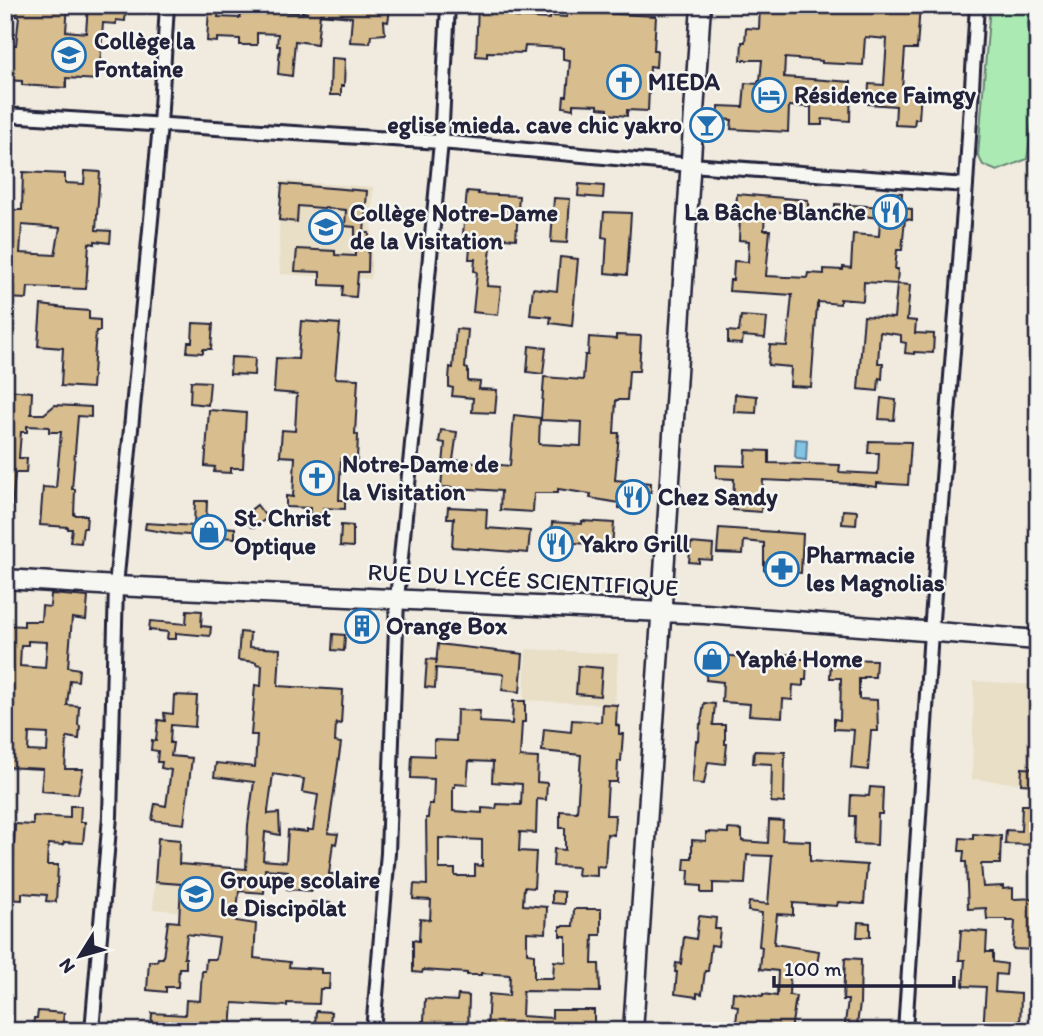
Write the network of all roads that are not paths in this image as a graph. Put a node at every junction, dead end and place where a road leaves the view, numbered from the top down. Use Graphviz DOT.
graph roads {
  1 [pos="167,5"];
  2 [pos="448,5"];
  3 [pos="701,5"];
  4 [pos="977,5"];
  5 [pos="5,115"];
  6 [pos="160,124"];
  7 [pos="441,142"];
  8 [pos="691,165"];
  9 [pos="966,185"];
  10 [pos="5,579"];
  11 [pos="116,586"];
  12 [pos="397,599"];
  13 [pos="662,612"];
  14 [pos="931,632"];
  15 [pos="1038,640"];
  16 [pos="92,1031"];
  17 [pos="373,1031"];
  18 [pos="633,1031"];
  19 [pos="905,1031"];
  1 -- 6 [label="street"];
  2 -- 7 [label="street"];
  3 -- 8 [label="street"];
  4 -- 9 [label="street"];
  5 -- 6 [label="street"];
  6 -- 7 [label="street"];
  6 -- 11 [label="street"];
  7 -- 8 [label="street"];
  7 -- 12 [label="street"];
  8 -- 9 [label="street"];
  8 -- 13 [label="street"];
  9 -- 14 [label="street"];
  10 -- 11 [label="street, RUE DU LYCÉE SCIENTIFIQUE"];
  11 -- 12 [label="street, RUE DU LYCÉE SCIENTIFIQUE"];
  11 -- 16 [label="street"];
  12 -- 13 [label="street, RUE DU LYCÉE SCIENTIFIQUE"];
  12 -- 17 [label="street"];
  13 -- 14 [label="street, RUE DU LYCÉE SCIENTIFIQUE"];
  13 -- 18 [label="street"];
  14 -- 15 [label="street, RUE DU LYCÉE SCIENTIFIQUE"];
  14 -- 19 [label="street"];
}
